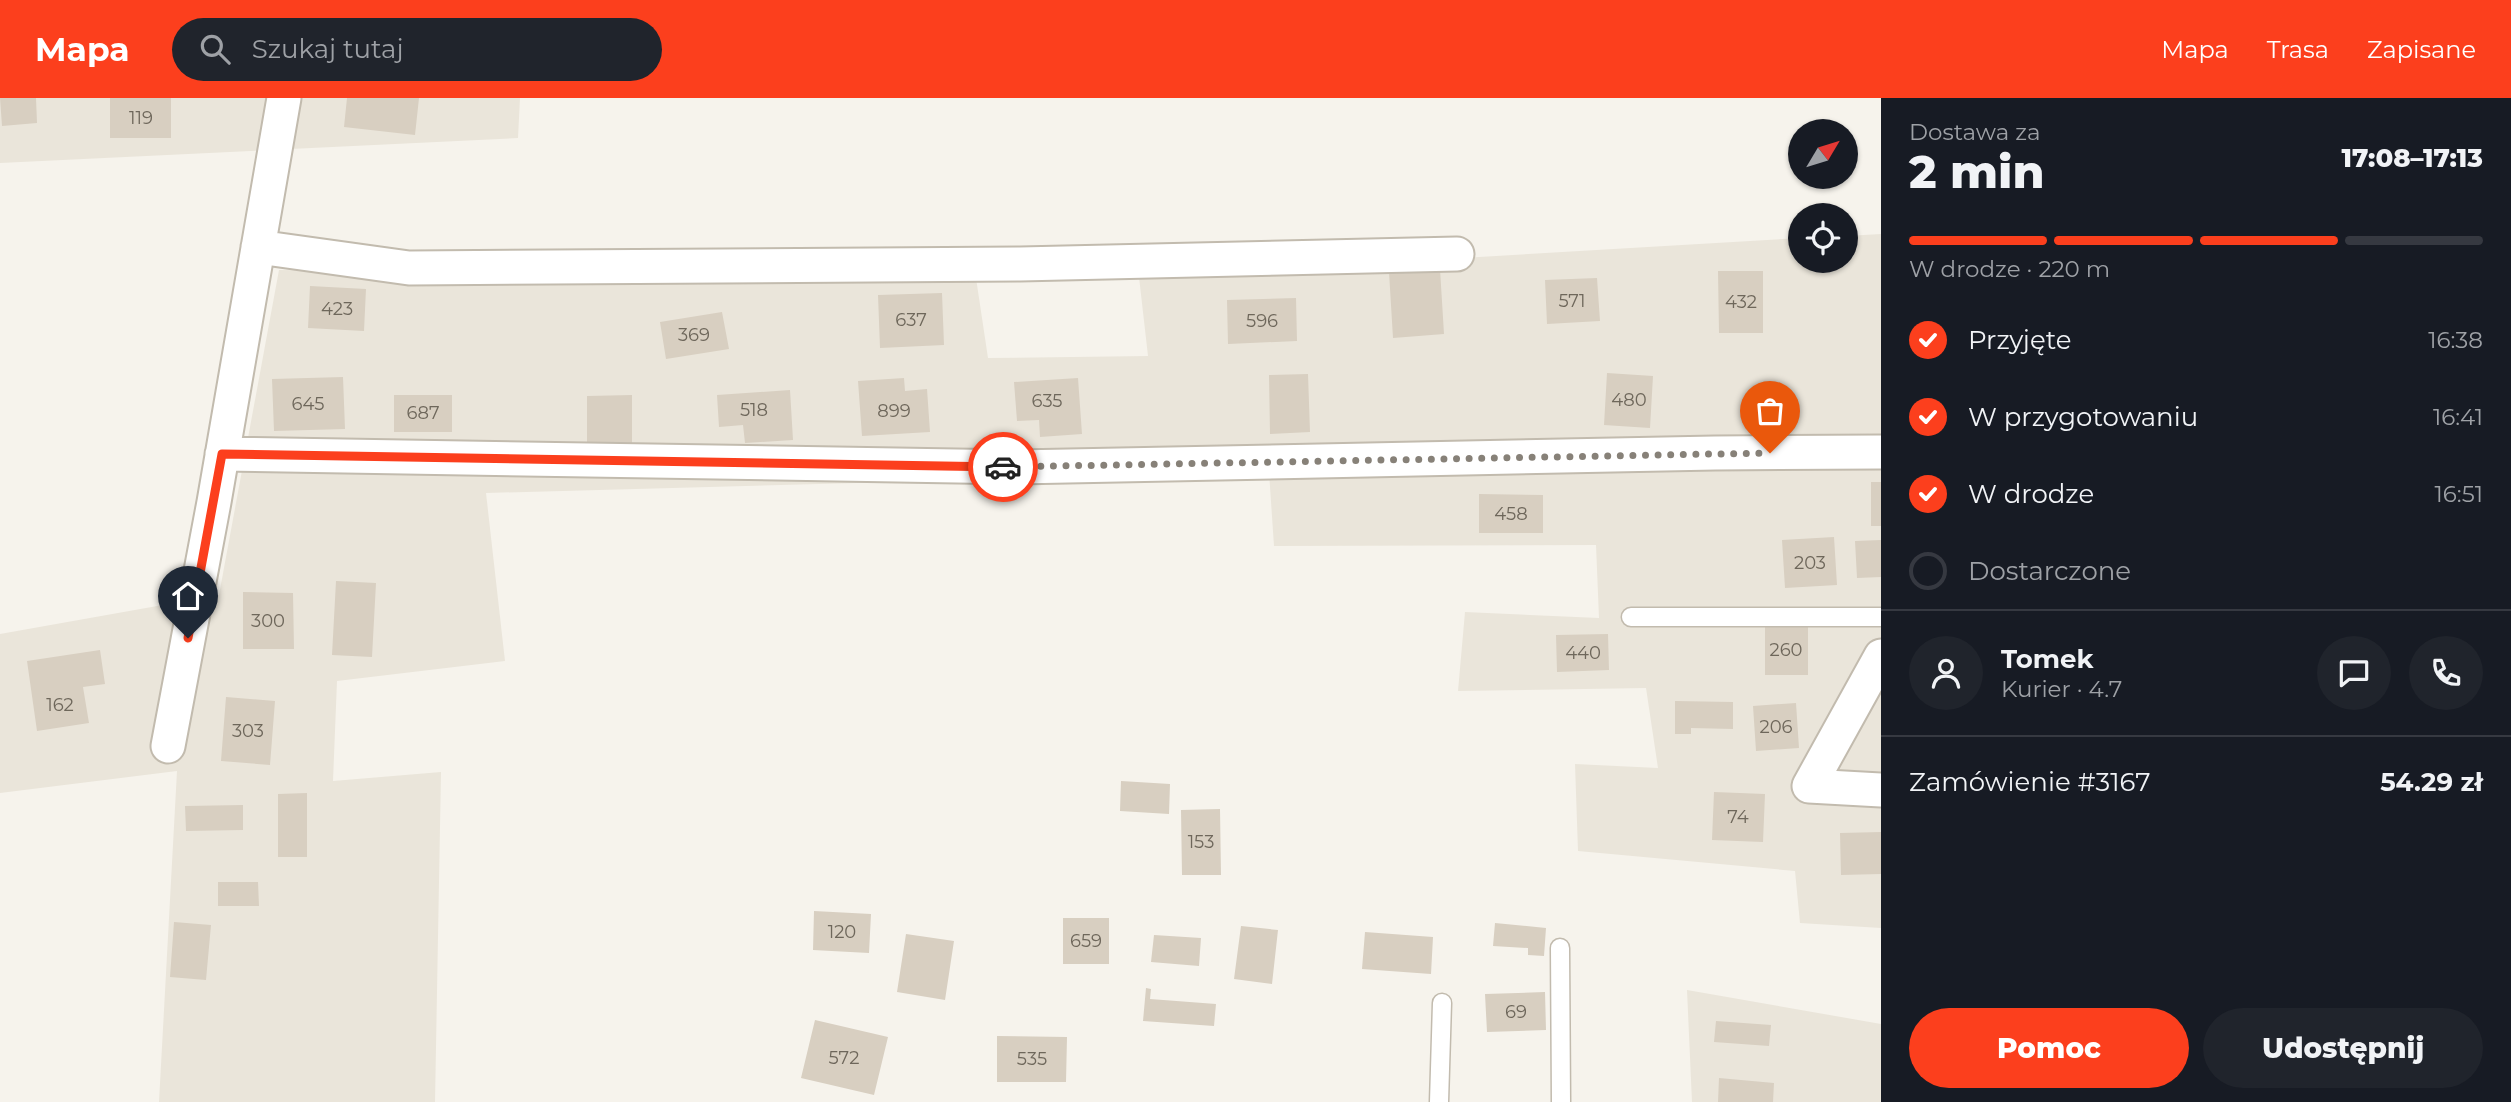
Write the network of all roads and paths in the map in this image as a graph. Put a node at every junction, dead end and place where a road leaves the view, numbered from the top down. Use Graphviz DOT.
graph roads {
  1 [pos="284,98"];
  2 [pos="258,247"];
  3 [pos="1457,254"];
  4 [pos="1881,452"];
  5 [pos="222,454"];
  6 [pos="1631,617"];
  7 [pos="1881,617"];
  8 [pos="1881,656"];
  9 [pos="168,746"];
  10 [pos="1881,790"];
  11 [pos="1560,948"];
  12 [pos="1442,1003"];
  13 [pos="1439,1102"];
  14 [pos="1561,1102"];
  1 -- 2 [label="street"];
  2 -- 3 [label="street"];
  2 -- 5 [label="street"];
  4 -- 5 [label="street"];
  5 -- 9 [label="street"];
  6 -- 7 [label="lane"];
  8 -- 10 [label="street"];
  11 -- 14 [label="lane"];
  12 -- 13 [label="lane"];
}
